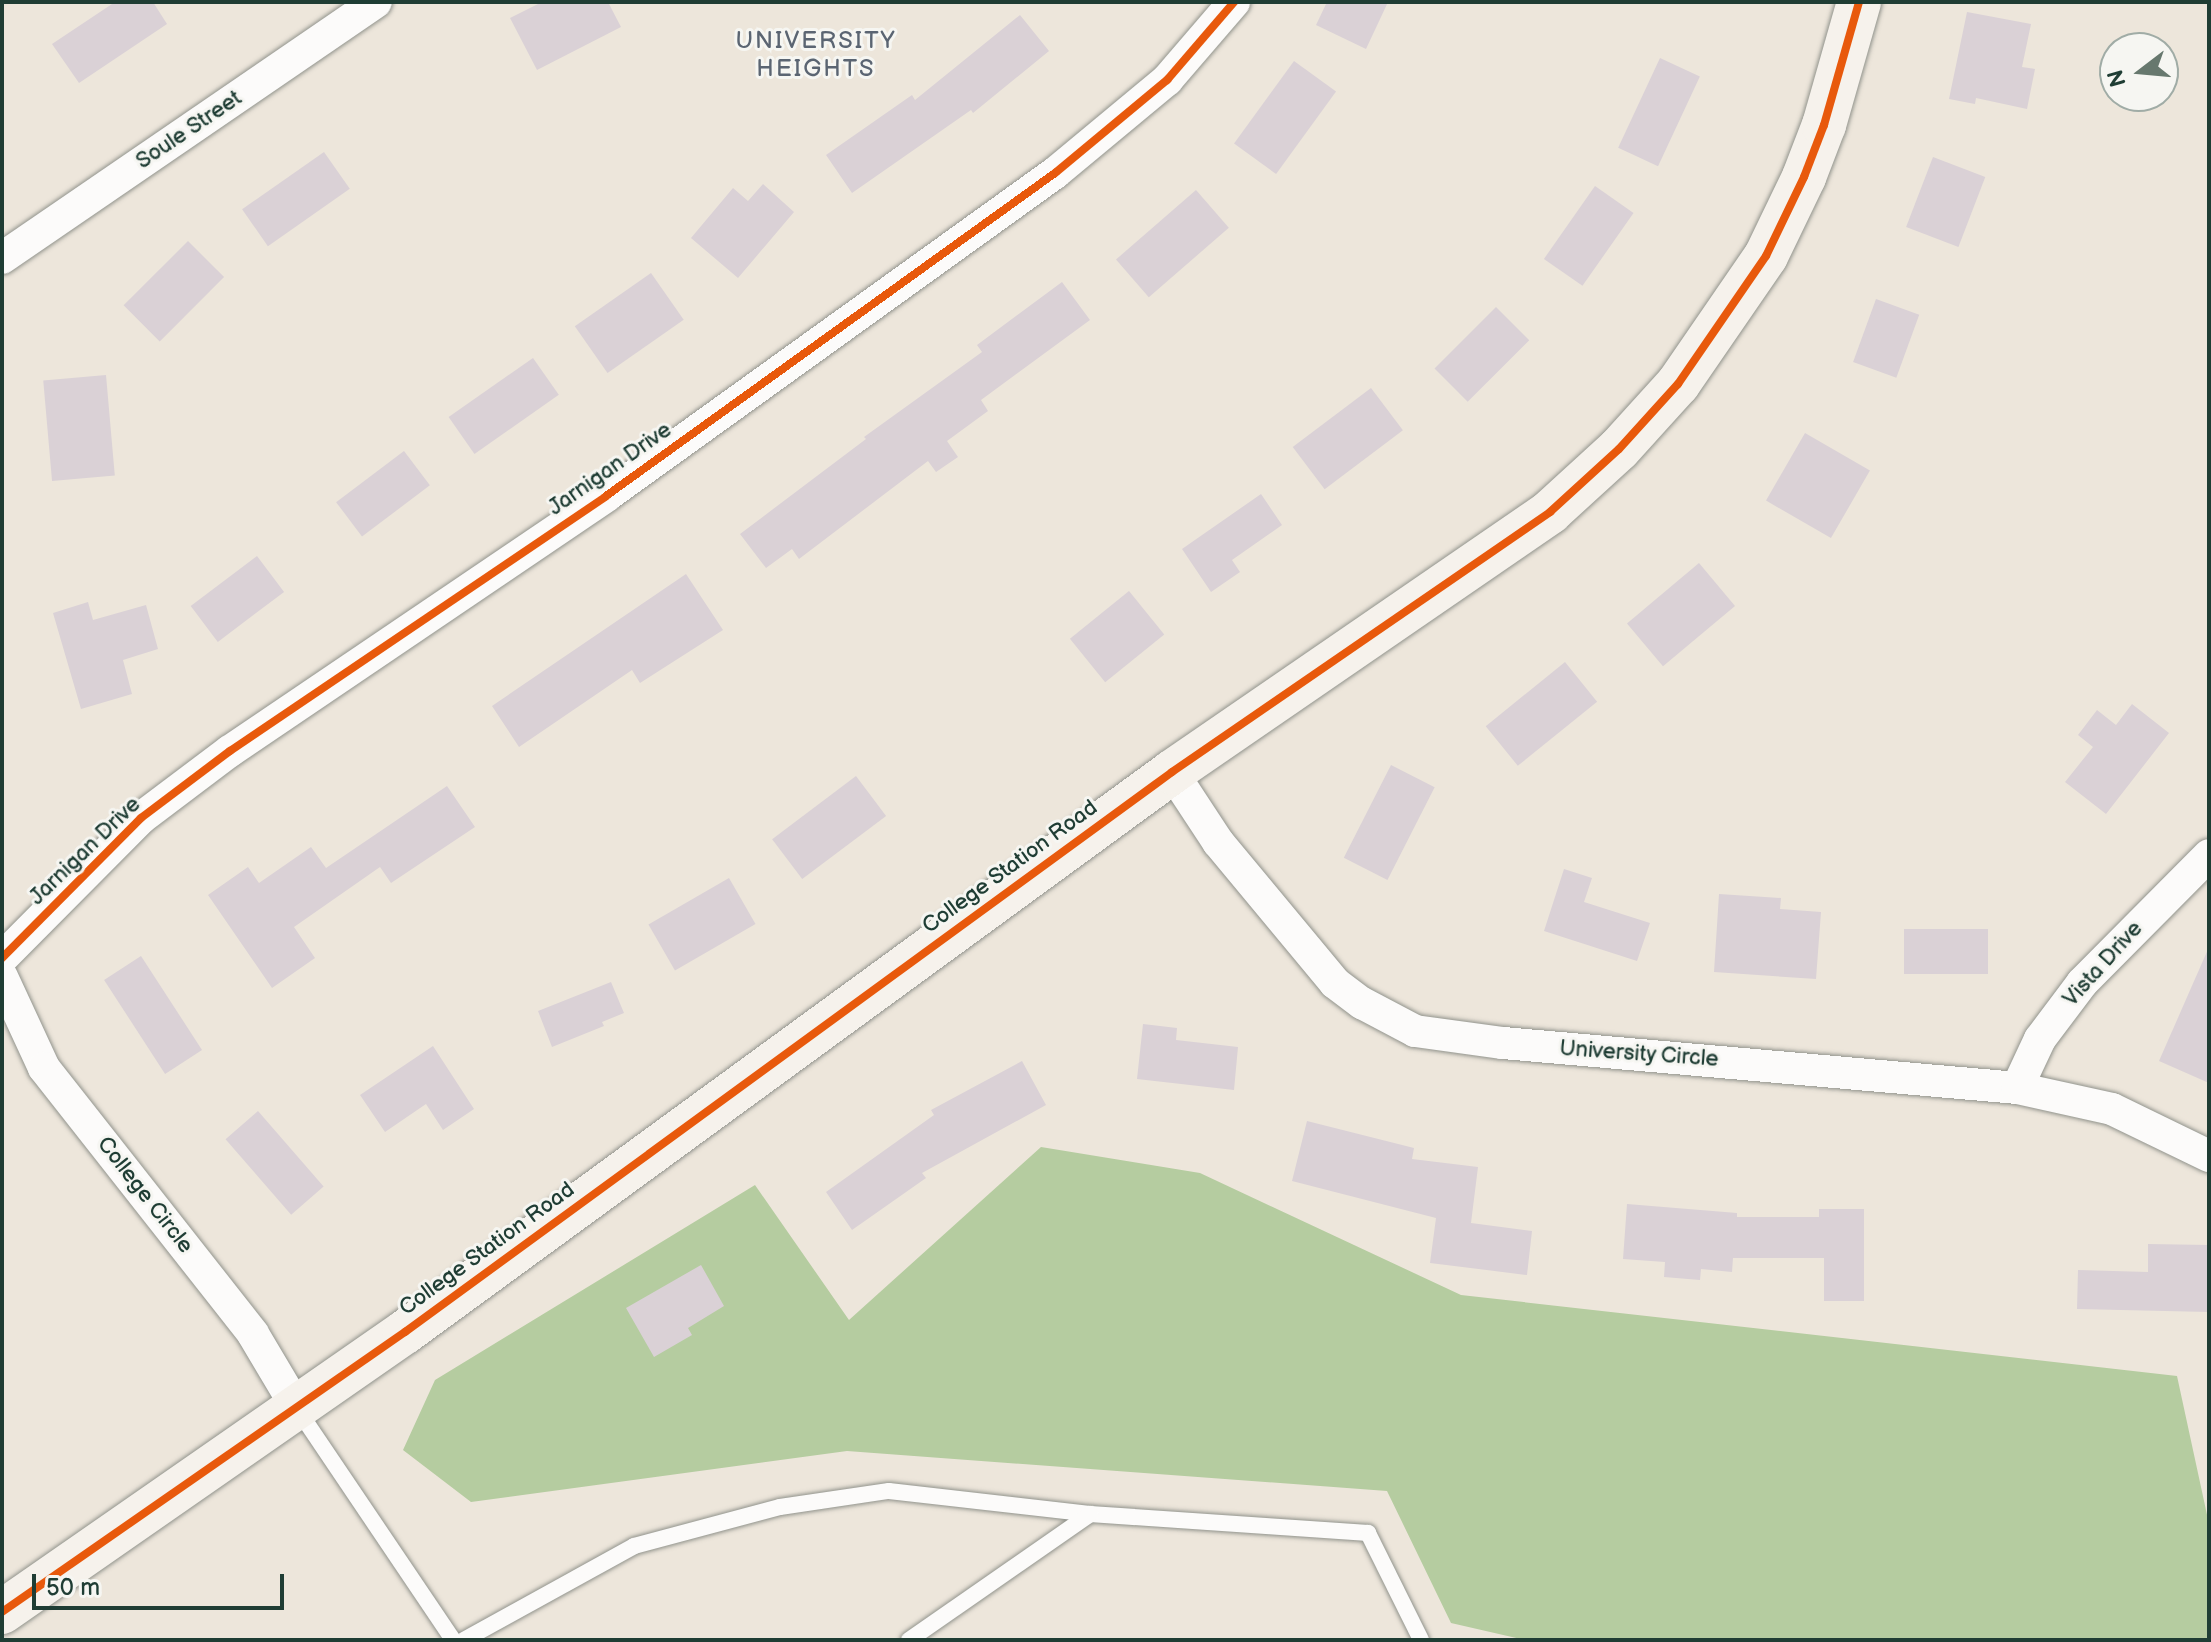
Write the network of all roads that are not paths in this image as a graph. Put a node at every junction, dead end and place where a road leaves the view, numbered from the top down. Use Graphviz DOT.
graph roads {
  1 [pos="376,2"];
  2 [pos="1234,2"];
  3 [pos="1859,2"];
  4 [pos="2,258"];
  5 [pos="1172,772"];
  6 [pos="2209,855"];
  7 [pos="2,958"];
  8 [pos="2,977"];
  9 [pos="2017,1088"];
  10 [pos="2209,1156"];
  11 [pos="297,1408"];
  12 [pos="1090,1514"];
  13 [pos="2,1612"];
  14 [pos="453,1640"];
  15 [pos="464,1640"];
  16 [pos="909,1640"];
  17 [pos="1421,1640"];
  1 -- 4 [label="street, Soule Street"];
  2 -- 7 [label="street, Jarnigan Drive"];
  3 -- 5 [label="main road, College Station Road"];
  5 -- 9 [label="street, University Circle"];
  5 -- 11 [label="main road, College Station Road"];
  6 -- 9 [label="street, Vista Drive"];
  8 -- 11 [label="street, College Circle"];
  9 -- 10 [label="street, University Circle"];
  11 -- 13 [label="main road, College Station Road"];
  11 -- 14 [label="lane"];
  12 -- 15 [label="lane"];
  12 -- 16 [label="lane"];
  12 -- 17 [label="lane"];
}
